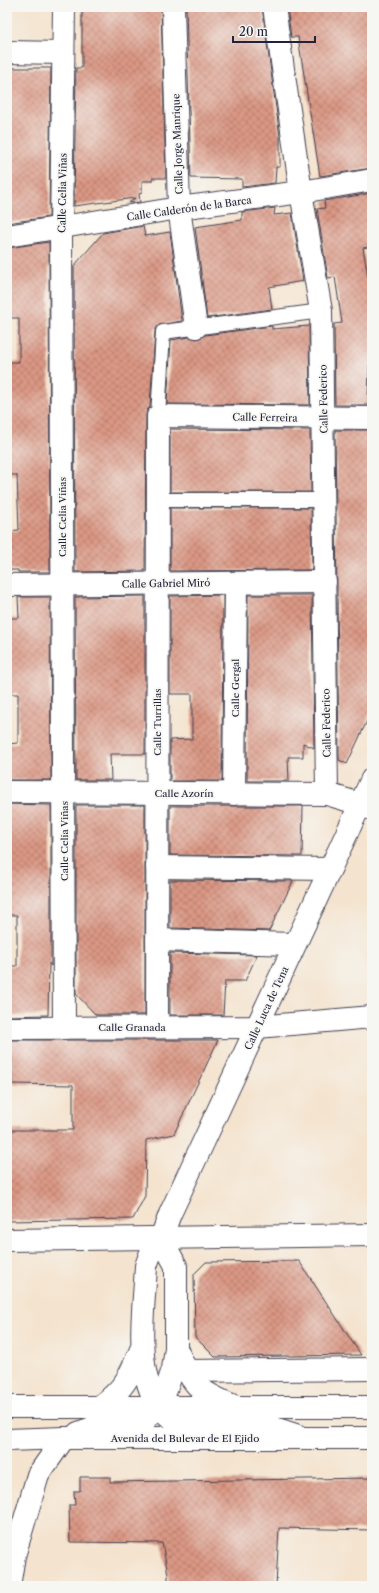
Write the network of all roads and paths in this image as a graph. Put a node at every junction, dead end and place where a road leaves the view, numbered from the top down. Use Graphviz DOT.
graph roads {
  1 [pos="64,7"];
  2 [pos="173,7"];
  3 [pos="274,7"];
  4 [pos="7,52"];
  5 [pos="63,53"];
  6 [pos="372,180"];
  7 [pos="301,192"];
  8 [pos="179,208"];
  9 [pos="61,228"];
  10 [pos="7,236"];
  11 [pos="321,311"];
  12 [pos="196,327"];
  13 [pos="158,416"];
  14 [pos="323,418"];
  15 [pos="372,418"];
  16 [pos="158,500"];
  17 [pos="324,500"];
  18 [pos="324,582"];
  19 [pos="236,583"];
  20 [pos="158,584"];
  21 [pos="7,585"];
  22 [pos="63,585"];
  23 [pos="372,779"];
  24 [pos="7,792"];
  25 [pos="64,792"];
  26 [pos="157,793"];
  27 [pos="234,794"];
  28 [pos="327,794"];
  29 [pos="368,803"];
  30 [pos="157,867"];
  31 [pos="330,869"];
  32 [pos="157,940"];
  33 [pos="295,944"];
  34 [pos="372,1017"];
  35 [pos="157,1027"];
  36 [pos="257,1027"];
  37 [pos="7,1028"];
  38 [pos="64,1028"];
  39 [pos="372,1235"];
  40 [pos="161,1238"];
  41 [pos="7,1240"];
  42 [pos="142,1347"];
  43 [pos="176,1348"];
  44 [pos="372,1369"];
  45 [pos="186,1370"];
  46 [pos="7,1406"];
  47 [pos="100,1406"];
  48 [pos="158,1406"];
  49 [pos="234,1406"];
  50 [pos="372,1407"];
  51 [pos="64,1438"];
  52 [pos="305,1438"];
  53 [pos="372,1438"];
  54 [pos="7,1440"];
  55 [pos="9,1586"];
  1 -- 5 [label="street, Calle Celia Viñas"];
  2 -- 8 [label="street, Calle Jorge Manrique"];
  3 -- 7 [label="street, Calle Federico"];
  4 -- 5 [label="street"];
  5 -- 9 [label="street, Calle Celia Viñas"];
  6 -- 7 [label="street, Calle Calderón de la Barca"];
  7 -- 8 [label="street, Calle Calderón de la Barca"];
  7 -- 11 [label="street, Calle Federico"];
  8 -- 9 [label="street, Calle Calderón de la Barca"];
  8 -- 12 [label="street, Calle Jorge Manrique"];
  9 -- 10 [label="street, Calle Calderón de la Barca"];
  9 -- 22 [label="street, Calle Celia Viñas"];
  11 -- 12 [label="lane"];
  11 -- 14 [label="street, Calle Federico"];
  12 -- 13 [label="lane"];
  13 -- 14 [label="street, Calle Ferreira"];
  13 -- 16 [label="street, Calle Turrillas"];
  14 -- 15 [label="street, Calle Ferreira"];
  14 -- 17 [label="street, Calle Federico"];
  16 -- 17 [label="lane"];
  16 -- 20 [label="street, Calle Turrillas"];
  17 -- 18 [label="street, Calle Federico"];
  18 -- 19 [label="street, Calle Gabriel Miró"];
  18 -- 28 [label="street, Calle Federico"];
  19 -- 20 [label="street, Calle Gabriel Miró"];
  19 -- 27 [label="street, Calle Gergal"];
  20 -- 22 [label="street, Calle Gabriel Miró"];
  20 -- 26 [label="street, Calle Turrillas"];
  21 -- 22 [label="street, Calle Gabriel Miró"];
  22 -- 25 [label="street, Calle Celia Viñas"];
  23 -- 29 [label="street, Calle Luca de Tena"];
  24 -- 25 [label="street, Calle Azorín"];
  25 -- 26 [label="street, Calle Azorín"];
  25 -- 38 [label="street, Calle Celia Viñas"];
  26 -- 27 [label="street, Calle Azorín"];
  26 -- 30 [label="street, Calle Turrillas"];
  27 -- 28 [label="street, Calle Azorín"];
  28 -- 29 [label="street, Calle Azorín"];
  29 -- 31 [label="street, Calle Luca de Tena"];
  30 -- 31 [label="street"];
  30 -- 32 [label="street, Calle Turrillas"];
  31 -- 33 [label="street, Calle Luca de Tena"];
  32 -- 33 [label="street"];
  32 -- 35 [label="street, Calle Turrillas"];
  33 -- 36 [label="street, Calle Luca de Tena"];
  34 -- 36 [label="street, Calle Granada"];
  35 -- 36 [label="street, Calle Granada"];
  35 -- 38 [label="street, Calle Granada"];
  36 -- 40 [label="street, Calle Luca de Tena"];
  37 -- 38 [label="street, Calle Granada"];
  39 -- 40 [label="street"];
  40 -- 41 [label="street"];
  40 -- 42 [label="street, Calle Luca de Tena"];
  40 -- 43 [label="street"];
  42 -- 47 [label="street, Calle Luca de Tena"];
  42 -- 48 [label="street, Calle Luca de Tena"];
  43 -- 45 [label="street"];
  43 -- 48 [label="street"];
  44 -- 45 [label="street"];
  45 -- 49 [label="street"];
  46 -- 47 [label="street"];
  47 -- 48 [label="street"];
  48 -- 49 [label="street"];
  48 -- 51 [label="street, Avenida del Bulevar de El Ejido"];
  48 -- 52 [label="street, Avenida del Bulevar de El Ejido"];
  49 -- 50 [label="street"];
  51 -- 52 [label="street, Avenida del Bulevar de El Ejido"];
  51 -- 54 [label="street, Avenida del Bulevar de El Ejido"];
  51 -- 55 [label="street"];
  52 -- 53 [label="street, Avenida del Bulevar de El Ejido"];
}
